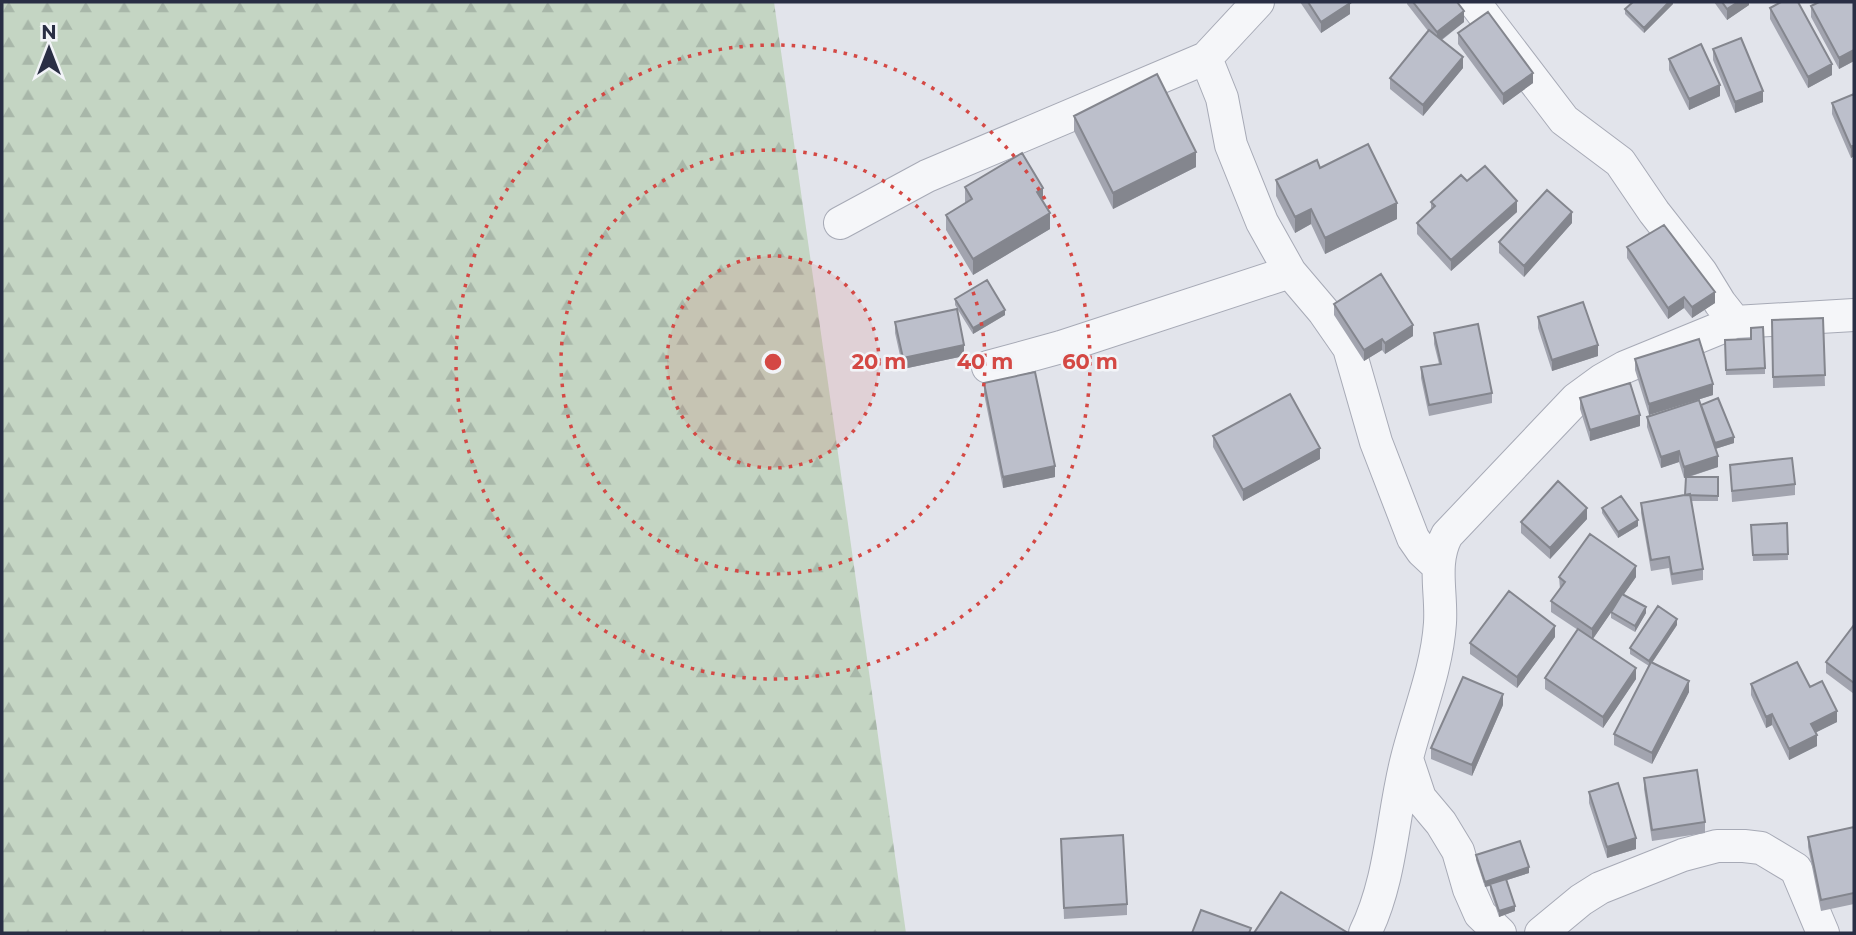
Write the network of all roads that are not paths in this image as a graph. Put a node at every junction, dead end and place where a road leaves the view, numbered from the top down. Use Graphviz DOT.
graph roads {
  1 [pos="1258,2"];
  2 [pos="1474,2"];
  3 [pos="1206,58"];
  4 [pos="840,223"];
  5 [pos="1290,272"];
  6 [pos="1854,314"];
  7 [pos="1735,322"];
  8 [pos="988,367"];
  9 [pos="1438,566"];
  10 [pos="1407,757"];
  11 [pos="1365,933"];
  12 [pos="1500,933"];
  13 [pos="1541,933"];
  14 [pos="1823,933"];
  1 -- 3 [label="street"];
  2 -- 7 [label="street"];
  3 -- 4 [label="street"];
  3 -- 5 [label="street"];
  5 -- 8 [label="street"];
  5 -- 9 [label="street"];
  6 -- 7 [label="street"];
  7 -- 9 [label="street"];
  9 -- 10 [label="street"];
  10 -- 11 [label="street"];
  10 -- 12 [label="street"];
  13 -- 14 [label="street"];
}
